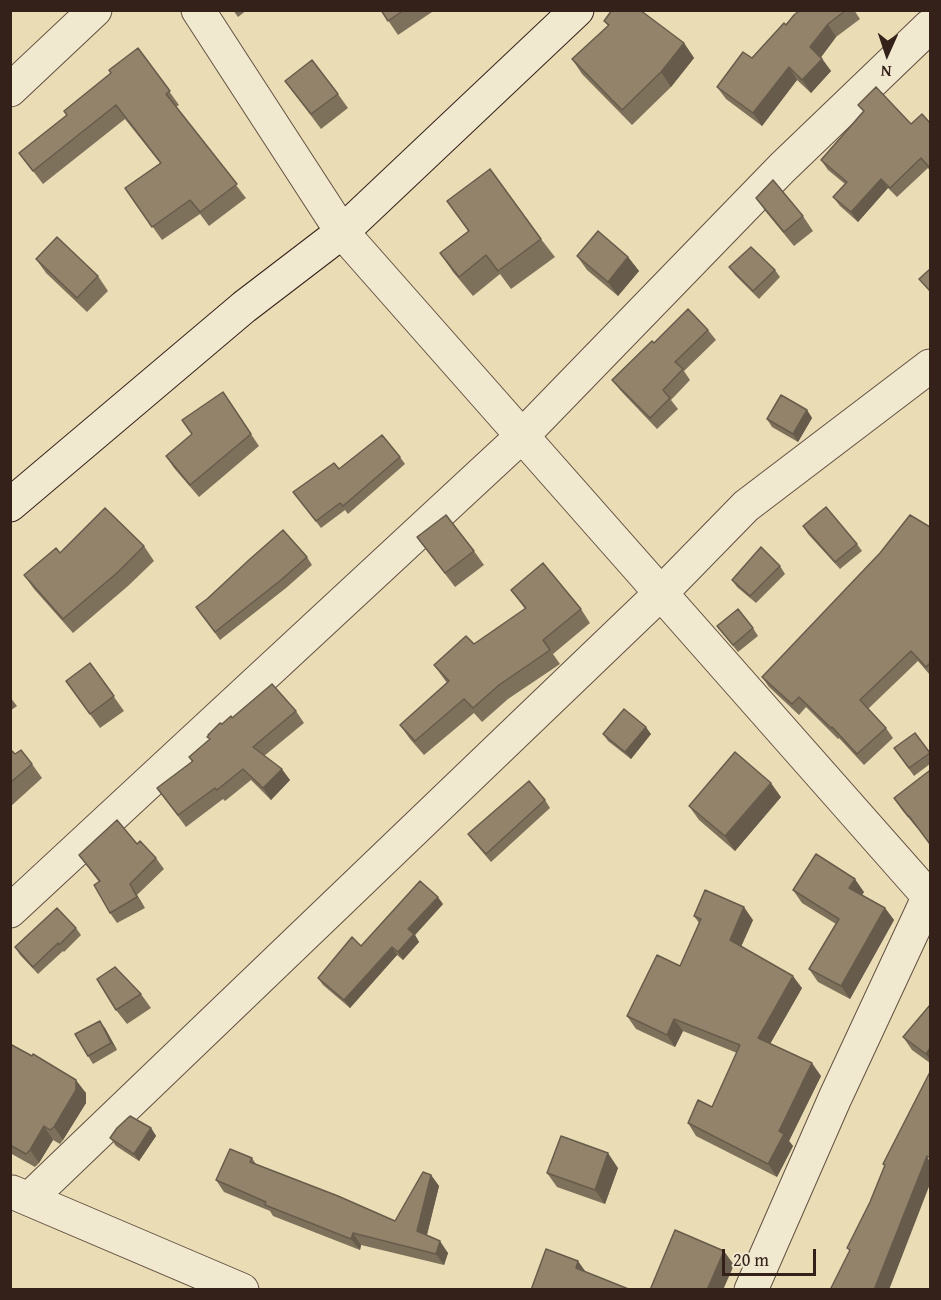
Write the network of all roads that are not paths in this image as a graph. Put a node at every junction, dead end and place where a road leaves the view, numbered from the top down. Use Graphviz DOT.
graph roads {
  1 [pos="95,10"];
  2 [pos="198,10"];
  3 [pos="577,10"];
  4 [pos="930,26"];
  5 [pos="10,90"];
  6 [pos="342,232"];
  7 [pos="930,366"];
  8 [pos="522,436"];
  9 [pos="10,505"];
  10 [pos="661,593"];
  11 [pos="930,897"];
  12 [pos="10,911"];
  13 [pos="20,1195"];
  14 [pos="242,1290"];
  15 [pos="751,1290"];
  1 -- 5 [label="street"];
  2 -- 6 [label="street"];
  3 -- 6 [label="street"];
  4 -- 8 [label="street"];
  6 -- 8 [label="street"];
  6 -- 9 [label="street"];
  7 -- 10 [label="street"];
  8 -- 10 [label="street"];
  8 -- 12 [label="street"];
  10 -- 11 [label="street"];
  10 -- 13 [label="street"];
  11 -- 15 [label="street"];
  13 -- 14 [label="street"];
}
